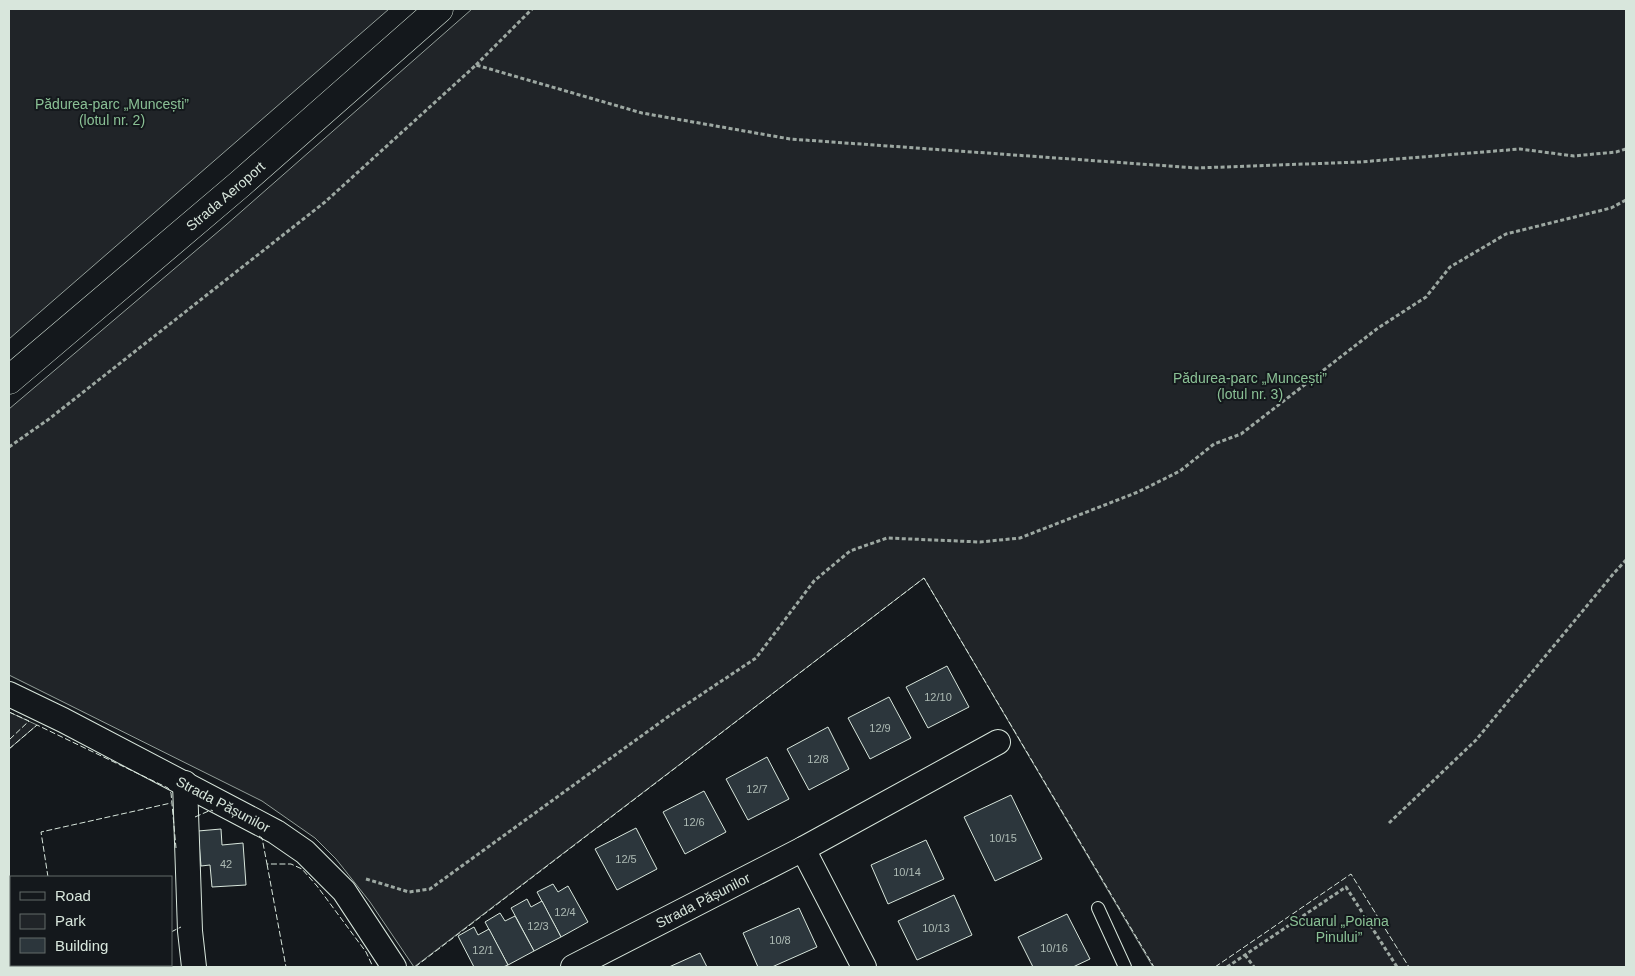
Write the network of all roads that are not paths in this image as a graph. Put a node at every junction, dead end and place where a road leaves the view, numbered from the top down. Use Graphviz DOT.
graph roads {
  1 [pos="439,9"];
  2 [pos="9,380"];
  3 [pos="9,694"];
  4 [pos="998,742"];
  5 [pos="185,783"];
  6 [pos="803,849"];
  7 [pos="1098,908"];
  8 [pos="608,959"];
  9 [pos="194,967"];
  10 [pos="394,967"];
  11 [pos="573,967"];
  12 [pos="864,967"];
  13 [pos="1125,967"];
  1 -- 2 [label="street, Strada Aeroport"];
  3 -- 5 [label="street, Strada Pășunilor"];
  4 -- 6 [label="street, Strada Pășunilor"];
  5 -- 9 [label="street"];
  5 -- 10 [label="street, Strada Pășunilor"];
  6 -- 8 [label="street, Strada Pășunilor"];
  6 -- 12 [label="street"];
  7 -- 13 [label="lane"];
  8 -- 11 [label="street, Strada Pășunilor"];
}
